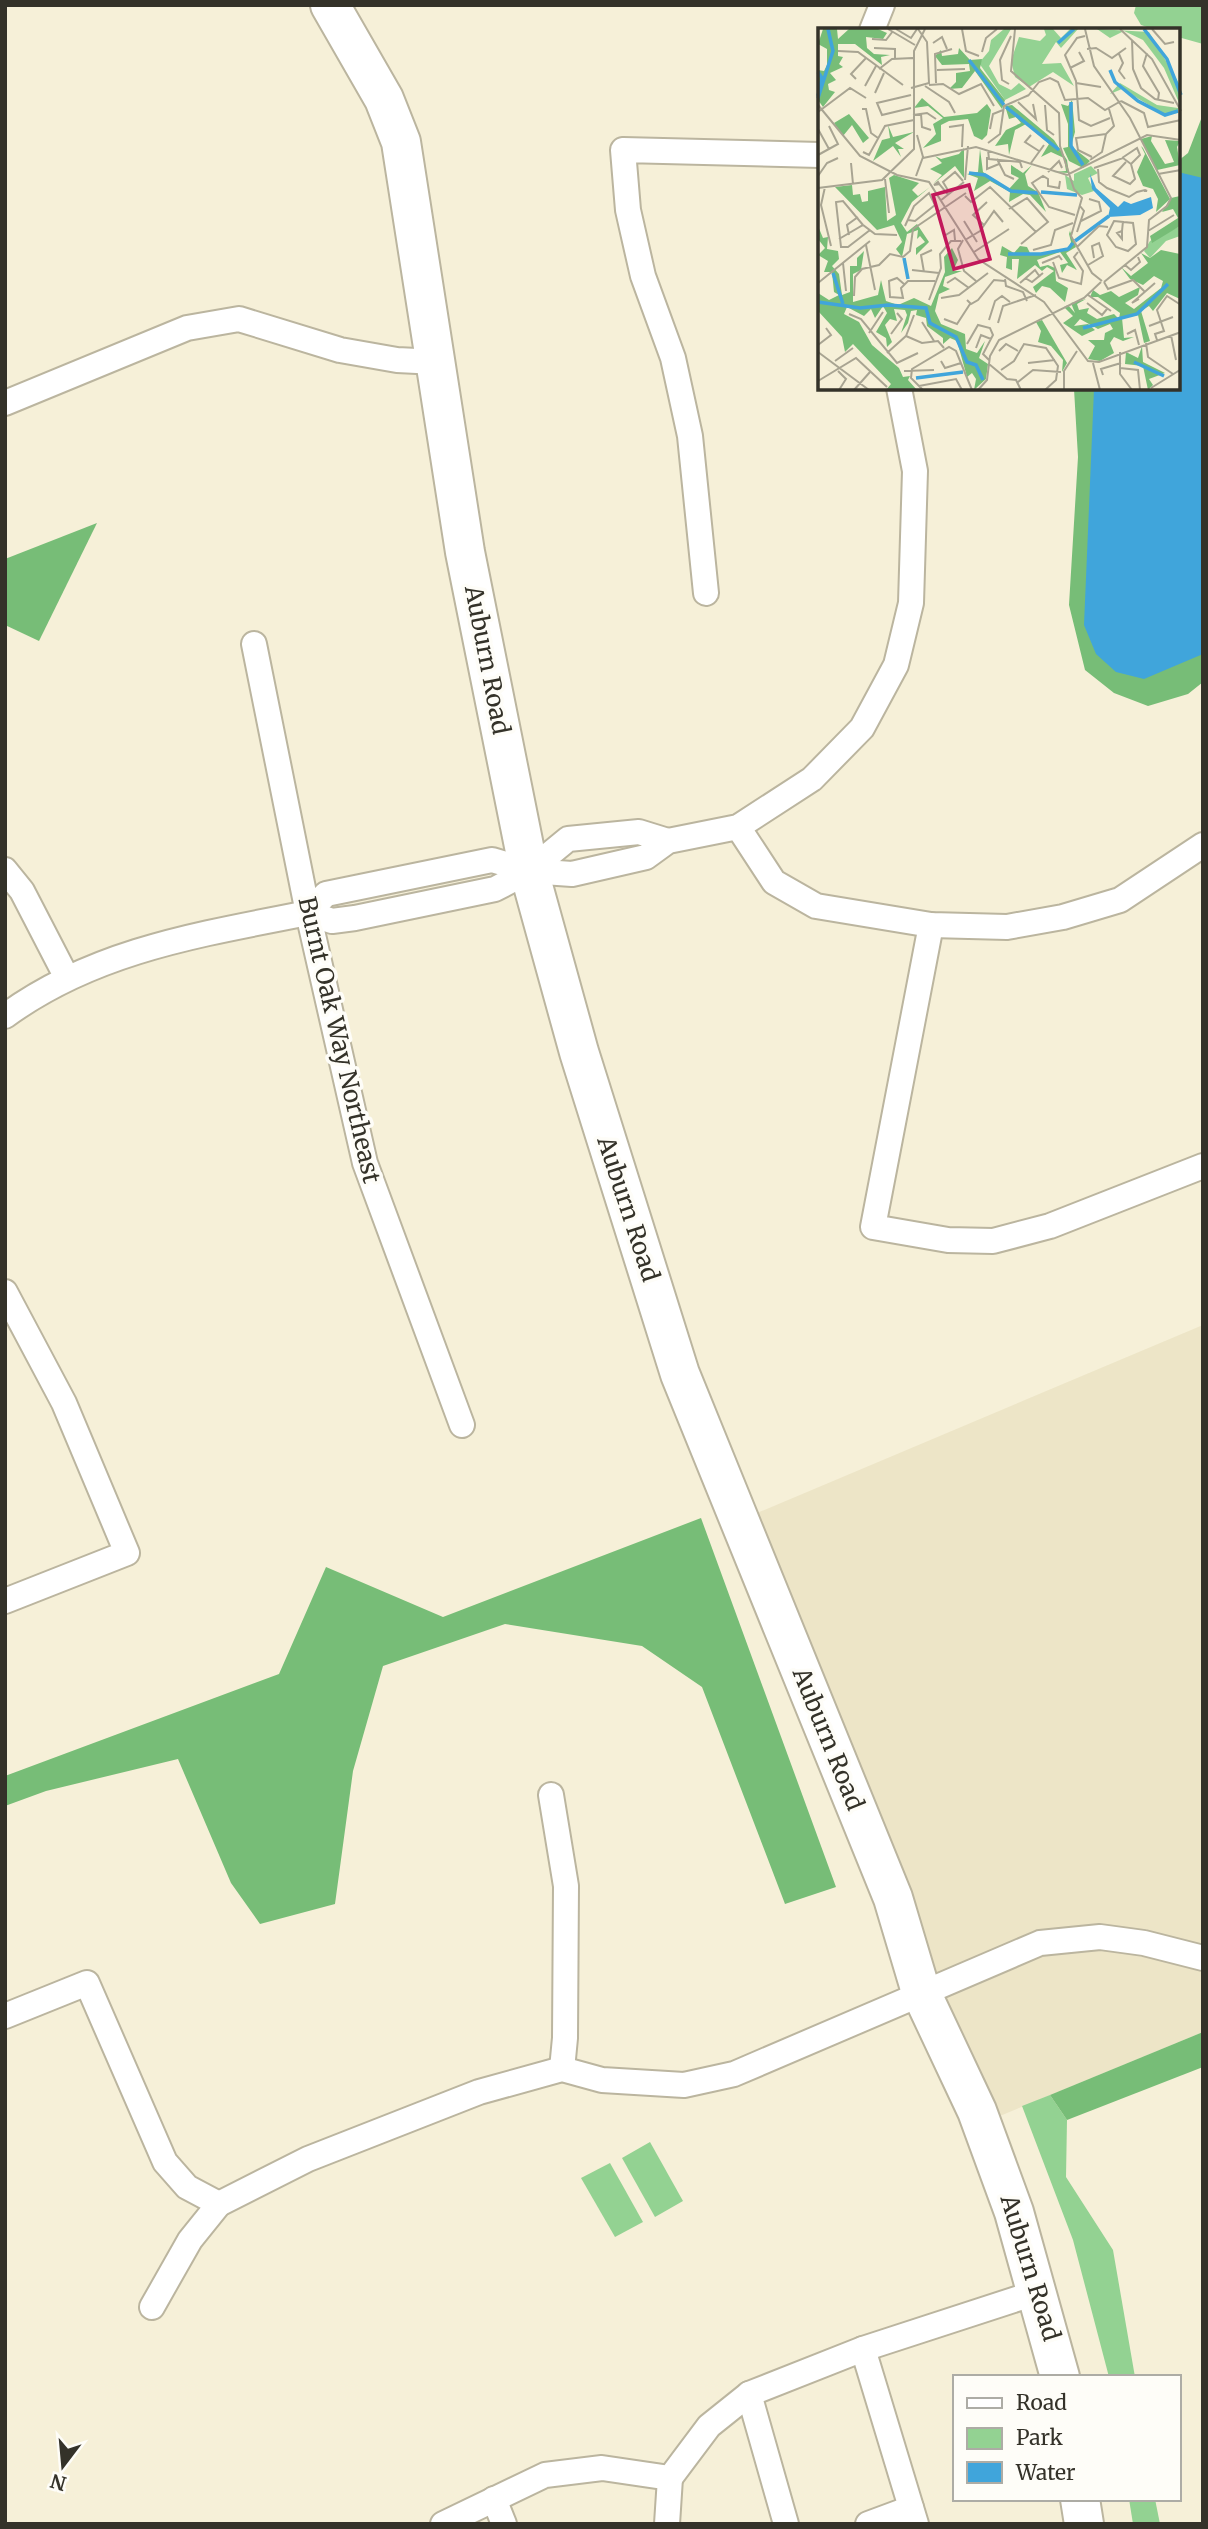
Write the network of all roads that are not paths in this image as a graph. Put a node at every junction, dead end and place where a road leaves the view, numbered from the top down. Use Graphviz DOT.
graph roads {
  1 [pos="330,5"];
  2 [pos="882,5"];
  3 [pos="873,28"];
  4 [pos="818,155"];
  5 [pos="437,362"];
  6 [pos="899,390"];
  7 [pos="5,403"];
  8 [pos="706,593"];
  9 [pos="254,644"];
  10 [pos="738,827"];
  11 [pos="668,841"];
  12 [pos="1203,845"];
  13 [pos="5,870"];
  14 [pos="529,871"];
  15 [pos="309,913"];
  16 [pos="931,925"];
  17 [pos="66,978"];
  18 [pos="5,1016"];
  19 [pos="1203,1166"];
  20 [pos="5,1292"];
  21 [pos="462,1425"];
  22 [pos="5,1601"];
  23 [pos="551,1795"];
  24 [pos="1203,1958"];
  25 [pos="921,1992"];
  26 [pos="5,2016"];
  27 [pos="562,2069"];
  28 [pos="219,2204"];
  29 [pos="1038,2292"];
  30 [pos="152,2307"];
  31 [pos="863,2349"];
  32 [pos="1059,2375"];
  33 [pos="749,2394"];
  34 [pos="670,2478"];
  35 [pos="495,2499"];
  36 [pos="1080,2501"];
  37 [pos="913,2516"];
  38 [pos="443,2524"];
  39 [pos="504,2524"];
  40 [pos="667,2524"];
  41 [pos="786,2524"];
  42 [pos="868,2524"];
  43 [pos="1084,2524"];
  1 -- 5 [label="main road, Auburn Road"];
  2 -- 3 [label="street"];
  4 -- 8 [label="street"];
  5 -- 7 [label="street"];
  5 -- 14 [label="main road, Auburn Road"];
  6 -- 10 [label="street"];
  9 -- 15 [label="street, Burnt Oak Way Northeast"];
  10 -- 11 [label="street"];
  10 -- 16 [label="street"];
  11 -- 14 [label="street"];
  11 -- 14 [label="street"];
  12 -- 16 [label="street"];
  13 -- 17 [label="street"];
  14 -- 15 [label="street"];
  14 -- 25 [label="main road, Auburn Road"];
  15 -- 17 [label="street"];
  15 -- 21 [label="street, Burnt Oak Way Northeast"];
  16 -- 19 [label="street"];
  17 -- 18 [label="street"];
  20 -- 22 [label="street"];
  23 -- 27 [label="street"];
  24 -- 25 [label="street"];
  25 -- 27 [label="street"];
  25 -- 29 [label="main road, Auburn Road"];
  26 -- 28 [label="street"];
  27 -- 28 [label="street"];
  28 -- 30 [label="street"];
  29 -- 31 [label="street"];
  29 -- 32 [label="main road, Auburn Road"];
  31 -- 33 [label="street"];
  31 -- 37 [label="street"];
  33 -- 34 [label="street"];
  33 -- 41 [label="street"];
  34 -- 35 [label="street"];
  34 -- 40 [label="street"];
  35 -- 38 [label="street"];
  35 -- 39 [label="street"];
  36 -- 43 [label="main road"];
  37 -- 42 [label="street"];
}
